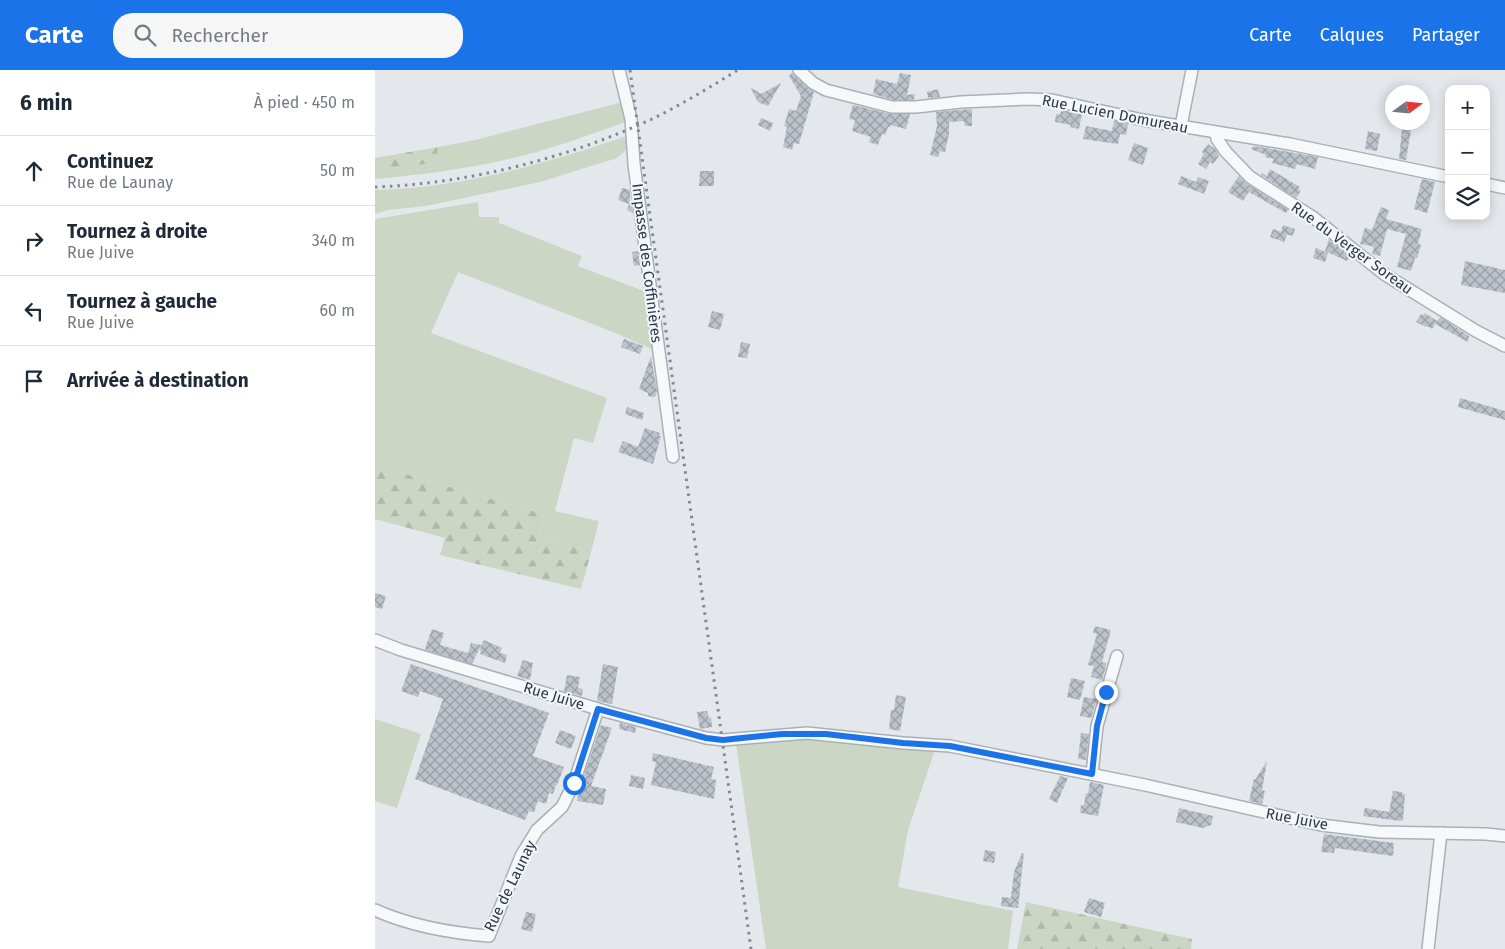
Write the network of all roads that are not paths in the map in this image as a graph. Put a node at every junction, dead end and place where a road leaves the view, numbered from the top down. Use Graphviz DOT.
graph roads {
  1 [pos="619,70"];
  2 [pos="799,70"];
  3 [pos="1192,70"];
  4 [pos="1181,126"];
  5 [pos="1216,133"];
  6 [pos="1445,176"];
  7 [pos="1490,185"];
  8 [pos="1505,188"];
  9 [pos="1505,346"];
  10 [pos="673,457"];
  11 [pos="375,640"];
  12 [pos="1117,656"];
  13 [pos="598,709"];
  14 [pos="1092,774"];
  15 [pos="1441,834"];
  16 [pos="1505,836"];
  17 [pos="375,910"];
  18 [pos="1428,949"];
  1 -- 10 [label="street, Impasse des Coffinières"];
  2 -- 4 [label="street, Rue Lucien Domureau"];
  3 -- 4 [label="street"];
  4 -- 5 [label="street, Rue Lucien Domureau"];
  5 -- 6 [label="street, Rue Lucien Domureau"];
  5 -- 9 [label="street, Rue du Verger Soreau"];
  7 -- 8 [label="street"];
  11 -- 13 [label="street, Rue Juive"];
  12 -- 14 [label="street"];
  13 -- 14 [label="street, Rue Juive"];
  13 -- 17 [label="street, Rue de Launay"];
  14 -- 15 [label="street, Rue Juive"];
  15 -- 16 [label="street, Rue Juive"];
  15 -- 18 [label="street"];
}
